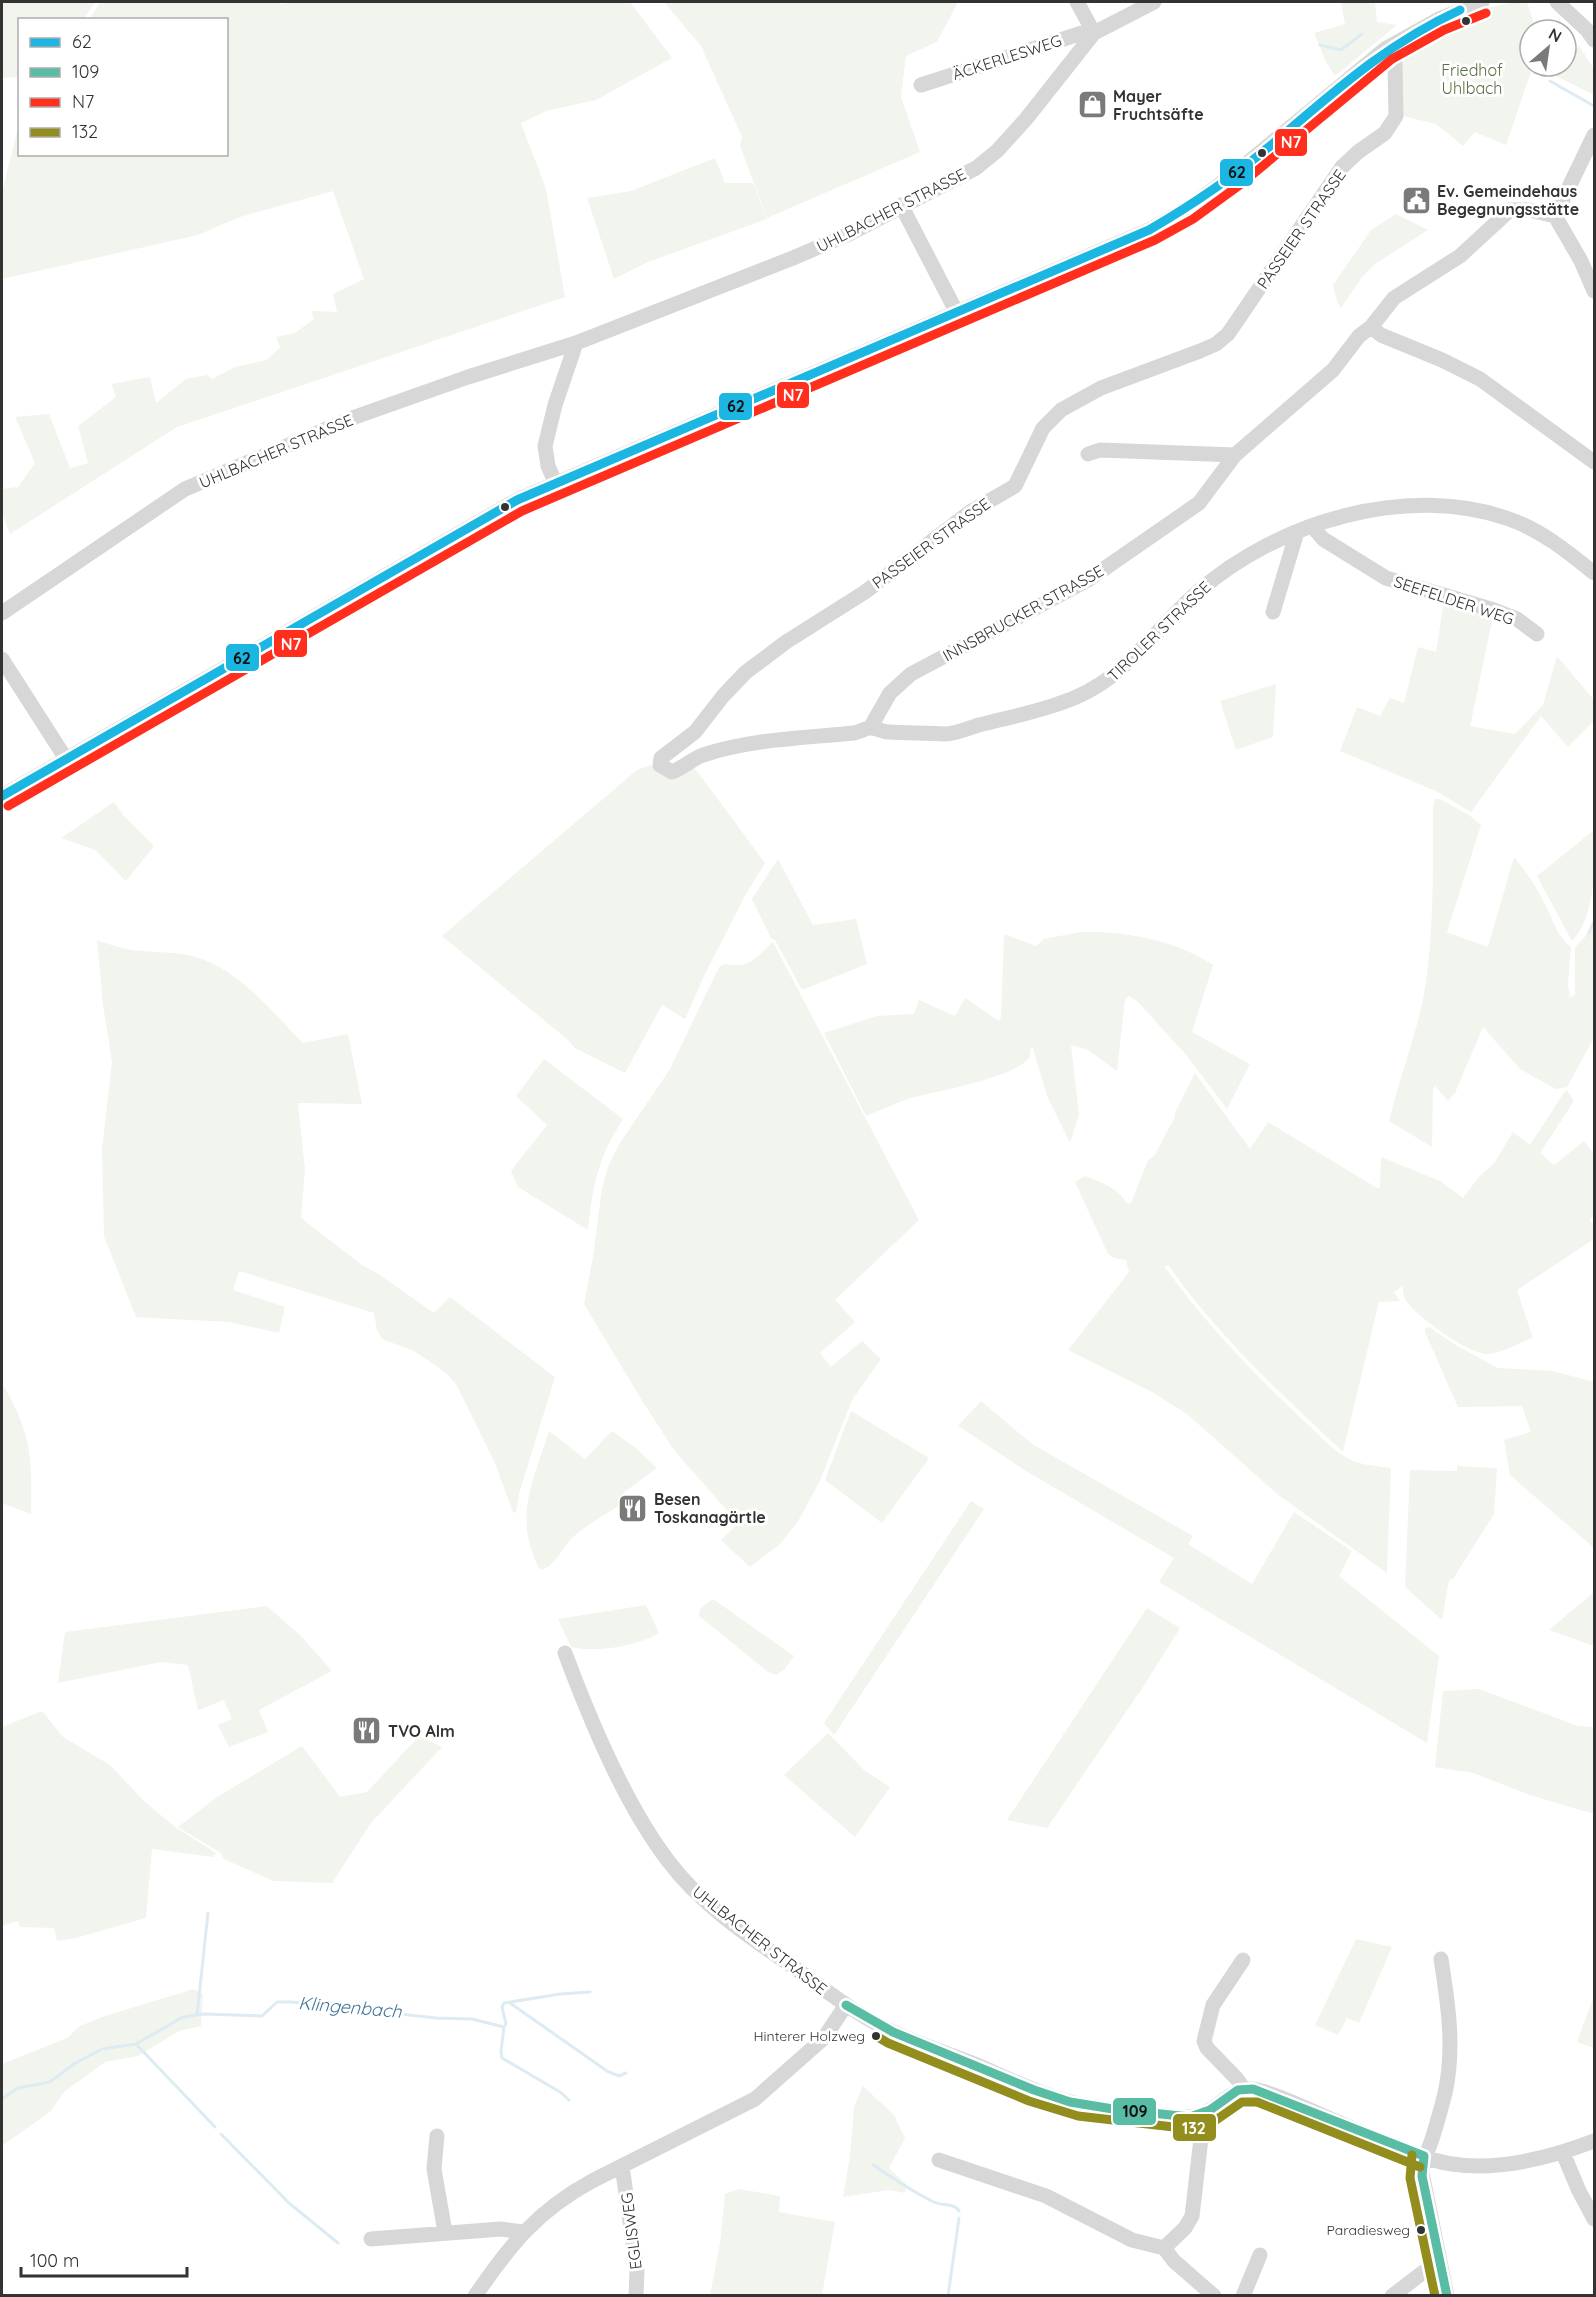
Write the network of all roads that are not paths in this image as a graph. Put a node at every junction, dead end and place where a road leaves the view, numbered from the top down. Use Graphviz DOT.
graph roads {
  1 [pos="1077,2"];
  2 [pos="1154,2"];
  3 [pos="1482,2"];
  4 [pos="1557,2"];
  5 [pos="1094,33"];
  6 [pos="1594,40"];
  7 [pos="1385,49"];
  8 [pos="921,85"];
  9 [pos="1594,135"];
  10 [pos="901,205"];
  11 [pos="1555,216"];
  12 [pos="1594,291"];
  13 [pos="957,313"];
  14 [pos="1371,327"];
  15 [pos="576,343"];
  16 [pos="1088,454"];
  17 [pos="1235,456"];
  18 [pos="1594,462"];
  19 [pos="555,482"];
  20 [pos="1312,526"];
  21 [pos="1297,532"];
  22 [pos="1594,573"];
  23 [pos="1273,612"];
  24 [pos="2,613"];
  25 [pos="1537,634"];
  26 [pos="2,660"];
  27 [pos="870,728"];
  28 [pos="947,734"];
  29 [pos="66,759"];
  30 [pos="2,796"];
  31 [pos="565,1653"];
  32 [pos="1441,1959"];
  33 [pos="1243,1960"];
  34 [pos="846,2005"];
  35 [pos="1244,2089"];
  36 [pos="1204,2113"];
  37 [pos="437,2136"];
  38 [pos="1594,2141"];
  39 [pos="1563,2153"];
  40 [pos="1424,2156"];
  41 [pos="939,2160"];
  42 [pos="622,2166"];
  43 [pos="1594,2219"];
  44 [pos="446,2232"];
  45 [pos="523,2232"];
  46 [pos="371,2239"];
  47 [pos="1164,2248"];
  48 [pos="1260,2255"];
  49 [pos="1438,2260"];
  50 [pos="475,2295"];
  51 [pos="636,2295"];
  52 [pos="1214,2295"];
  53 [pos="1243,2295"];
  54 [pos="1392,2295"];
  55 [pos="1447,2295"];
  1 -- 5 [label="street"];
  2 -- 5 [label="street, UHLBACHER STRASSE"];
  3 -- 7 [label="street"];
  4 -- 6 [label="street"];
  5 -- 8 [label="street, ÄCKERLESWEG"];
  5 -- 10 [label="street, UHLBACHER STRASSE"];
  7 -- 13 [label="street"];
  7 -- 27 [label="street, PASSEIER STRASSE"];
  9 -- 11 [label="street"];
  10 -- 13 [label="street"];
  10 -- 15 [label="street, UHLBACHER STRASSE"];
  11 -- 12 [label="street"];
  11 -- 14 [label="street, INNSBRUCKER STRASSE"];
  13 -- 19 [label="street"];
  14 -- 17 [label="street, INNSBRUCKER STRASSE"];
  14 -- 18 [label="street"];
  15 -- 19 [label="street"];
  15 -- 24 [label="street, UHLBACHER STRASSE"];
  16 -- 17 [label="street"];
  17 -- 27 [label="street, INNSBRUCKER STRASSE"];
  19 -- 29 [label="street"];
  20 -- 21 [label="street, TIROLER STRASSE"];
  20 -- 22 [label="street, TIROLER STRASSE"];
  20 -- 25 [label="street, SEEFELDER WEG"];
  21 -- 23 [label="street"];
  21 -- 28 [label="street, TIROLER STRASSE"];
  26 -- 29 [label="street"];
  27 -- 28 [label="street, PASSEIER STRASSE"];
  29 -- 30 [label="street"];
  31 -- 34 [label="street, UHLBACHER STRASSE"];
  32 -- 40 [label="street"];
  33 -- 35 [label="street"];
  34 -- 36 [label="street, UHLBACHER STRASSE"];
  34 -- 42 [label="street"];
  35 -- 36 [label="street, UHLBACHER STRASSE"];
  35 -- 40 [label="street"];
  36 -- 47 [label="street"];
  37 -- 44 [label="street"];
  38 -- 39 [label="street"];
  39 -- 40 [label="street"];
  39 -- 43 [label="street"];
  40 -- 49 [label="street"];
  41 -- 47 [label="street"];
  42 -- 45 [label="street"];
  42 -- 51 [label="street, EGLISWEG"];
  44 -- 45 [label="street"];
  44 -- 46 [label="street"];
  45 -- 50 [label="street"];
  47 -- 52 [label="street"];
  48 -- 53 [label="street"];
  49 -- 54 [label="street"];
  49 -- 55 [label="street"];
}
